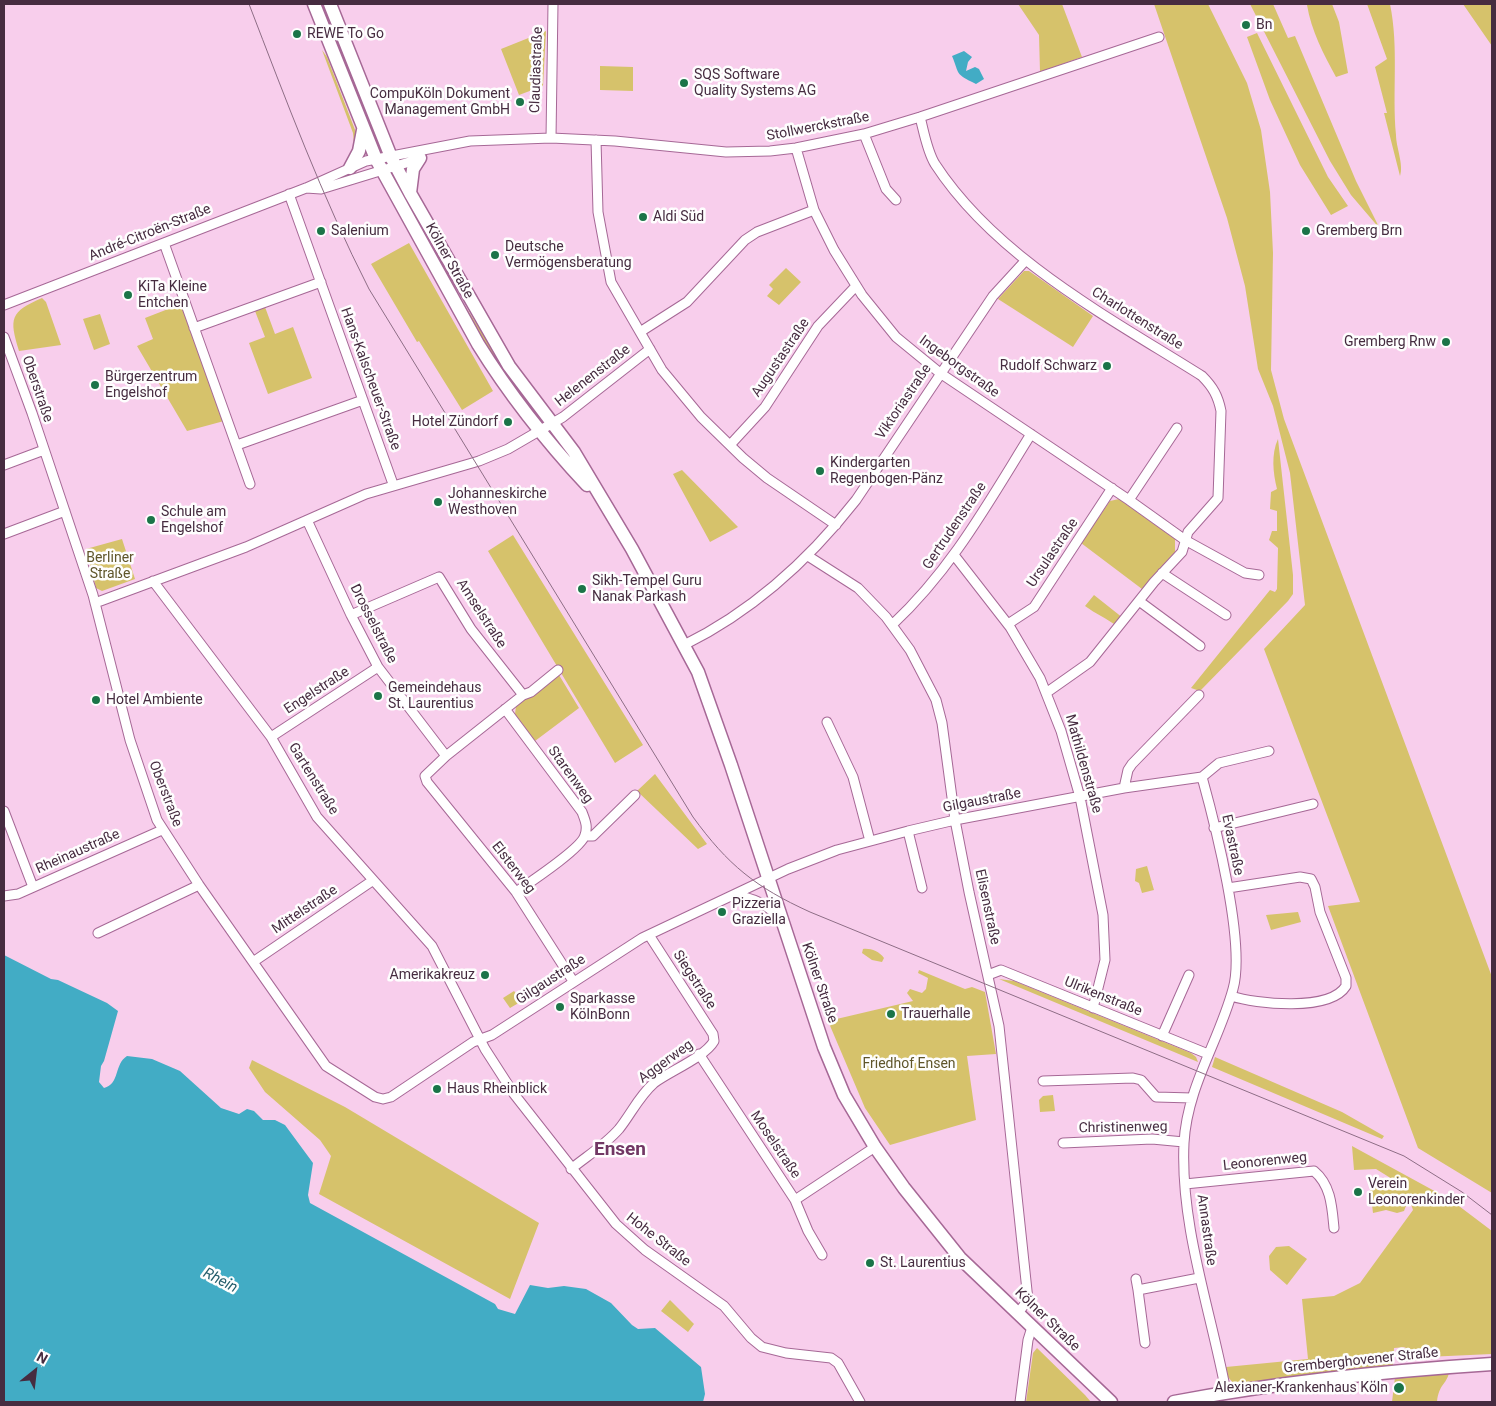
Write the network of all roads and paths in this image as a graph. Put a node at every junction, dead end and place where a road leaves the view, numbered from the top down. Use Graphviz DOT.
graph roads {
  1 [pos="314,4"];
  2 [pos="330,4"];
  3 [pos="553,4"];
  4 [pos="1159,37"];
  5 [pos="920,117"];
  6 [pos="363,128"];
  7 [pos="864,134"];
  8 [pos="551,138"];
  9 [pos="596,140"];
  10 [pos="438,148"];
  11 [pos="796,148"];
  12 [pos="420,158"];
  13 [pos="394,162"];
  14 [pos="379,165"];
  15 [pos="350,168"];
  16 [pos="306,188"];
  17 [pos="410,193"];
  18 [pos="289,194"];
  19 [pos="896,200"];
  20 [pos="814,210"];
  21 [pos="164,243"];
  22 [pos="1026,260"];
  23 [pos="320,282"];
  24 [pos="856,286"];
  25 [pos="4,305"];
  26 [pos="194,328"];
  27 [pos="640,332"];
  28 [pos="4,338"];
  29 [pos="650,349"];
  30 [pos="940,373"];
  31 [pos="363,400"];
  32 [pos="547,427"];
  33 [pos="1177,428"];
  34 [pos="1031,434"];
  35 [pos="730,445"];
  36 [pos="237,446"];
  37 [pos="44,450"];
  38 [pos="4,465"];
  39 [pos="250,484"];
  40 [pos="393,484"];
  41 [pos="1112,488"];
  42 [pos="1129,500"];
  43 [pos="66,511"];
  44 [pos="307,520"];
  45 [pos="836,525"];
  46 [pos="4,534"];
  47 [pos="1185,540"];
  48 [pos="954,555"];
  49 [pos="808,556"];
  50 [pos="1162,573"];
  51 [pos="1259,575"];
  52 [pos="154,581"];
  53 [pos="1139,601"];
  54 [pos="95,603"];
  55 [pos="1226,614"];
  56 [pos="351,615"];
  57 [pos="892,624"];
  58 [pos="1008,624"];
  59 [pos="684,646"];
  60 [pos="1200,646"];
  61 [pos="378,667"];
  62 [pos="558,670"];
  63 [pos="1046,693"];
  64 [pos="523,695"];
  65 [pos="1200,695"];
  66 [pos="504,709"];
  67 [pos="827,722"];
  68 [pos="271,737"];
  69 [pos="1268,751"];
  70 [pos="446,756"];
  71 [pos="1202,777"];
  72 [pos="1124,788"];
  73 [pos="635,795"];
  74 [pos="1080,797"];
  75 [pos="1313,804"];
  76 [pos="4,811"];
  77 [pos="956,820"];
  78 [pos="1214,828"];
  79 [pos="162,830"];
  80 [pos="908,831"];
  81 [pos="585,836"];
  82 [pos="870,841"];
  83 [pos="768,879"];
  84 [pos="372,881"];
  85 [pos="199,886"];
  86 [pos="33,887"];
  87 [pos="922,888"];
  88 [pos="1228,888"];
  89 [pos="516,892"];
  90 [pos="4,896"];
  91 [pos="733,896"];
  92 [pos="781,918"];
  93 [pos="98,933"];
  94 [pos="649,935"];
  95 [pos="253,962"];
  96 [pos="988,975"];
  97 [pos="1189,975"];
  98 [pos="574,981"];
  99 [pos="1231,996"];
  100 [pos="1093,1008"];
  101 [pos="1162,1036"];
  102 [pos="480,1039"];
  103 [pos="714,1041"];
  104 [pos="699,1054"];
  105 [pos="1208,1054"];
  106 [pos="1201,1072"];
  107 [pos="1043,1081"];
  108 [pos="391,1097"];
  109 [pos="1192,1098"];
  110 [pos="1184,1142"];
  111 [pos="1063,1143"];
  112 [pos="875,1147"];
  113 [pos="571,1169"];
  114 [pos="1185,1184"];
  115 [pos="795,1200"];
  116 [pos="1334,1228"];
  117 [pos="822,1255"];
  118 [pos="1199,1278"];
  119 [pos="1136,1279"];
  120 [pos="1138,1290"];
  121 [pos="1018,1313"];
  122 [pos="1032,1327"];
  123 [pos="1145,1343"];
  124 [pos="1492,1364"];
  125 [pos="1226,1392"];
  126 [pos="860,1402"];
  127 [pos="1020,1402"];
  128 [pos="1111,1402"];
  129 [pos="1174,1402"];
  1 -- 6 [label="main road, Kölner Straße"];
  2 -- 13 [label="main road, Kölner Straße"];
  3 -- 8 [label="street, Claudiastraße"];
  4 -- 5 [label="street, Stollwerckstraße"];
  5 -- 7 [label="street, Stollwerckstraße"];
  5 -- 22 [label="street, Charlottenstraße"];
  6 -- 14 [label="main road, Kölner Straße"];
  6 -- 15 [label="main road"];
  7 -- 11 [label="street, Stollwerckstraße"];
  7 -- 19 [label="street"];
  8 -- 9 [label="street, Stollwerckstraße"];
  8 -- 10 [label="street, Stollwerckstraße"];
  9 -- 11 [label="street, Stollwerckstraße"];
  9 -- 27 [label="street"];
  10 -- 12 [label="street, Stollwerckstraße"];
  10 -- 13 [label="street, Stollwerckstraße"];
  11 -- 20 [label="street, Ingeborgstraße"];
  12 -- 13 [label="street, Stollwerckstraße"];
  12 -- 17 [label="main road"];
  13 -- 14 [label="street, Stollwerckstraße"];
  13 -- 14 [label="street, Stollwerckstraße"];
  13 -- 17 [label="main road, Kölner Straße"];
  14 -- 15 [label="street, André-Citroën-Straße"];
  14 -- 16 [label="street, André-Citroën-Straße"];
  14 -- 32 [label="main road, Kölner Straße"];
  15 -- 16 [label="street, André-Citroën-Straße"];
  16 -- 18 [label="street, André-Citroën-Straße"];
  17 -- 32 [label="main road, Kölner Straße"];
  18 -- 21 [label="street, André-Citroën-Straße"];
  18 -- 23 [label="street, Hans-Kalscheuer-Straße"];
  20 -- 24 [label="street, Ingeborgstraße"];
  20 -- 27 [label="street"];
  21 -- 25 [label="street, André-Citroën-Straße"];
  21 -- 26 [label="street"];
  22 -- 30 [label="street, Viktoriastraße"];
  22 -- 47 [label="street, Charlottenstraße"];
  23 -- 26 [label="street"];
  23 -- 31 [label="street, Hans-Kalscheuer-Straße"];
  24 -- 30 [label="street, Ingeborgstraße"];
  24 -- 35 [label="street, Augustastraße"];
  26 -- 36 [label="street"];
  27 -- 29 [label="street"];
  28 -- 37 [label="street, Oberstraße"];
  29 -- 32 [label="street, Helenenstraße"];
  29 -- 35 [label="street"];
  30 -- 34 [label="street, Ingeborgstraße"];
  30 -- 45 [label="street, Viktoriastraße"];
  31 -- 36 [label="street"];
  31 -- 40 [label="street, Hans-Kalscheuer-Straße"];
  32 -- 40 [label="street"];
  32 -- 59 [label="main road, Kölner Straße"];
  33 -- 42 [label="street"];
  34 -- 41 [label="street, Ingeborgstraße"];
  34 -- 48 [label="street, Gertrudenstraße"];
  35 -- 45 [label="street"];
  36 -- 39 [label="street"];
  37 -- 38 [label="street"];
  37 -- 43 [label="street, Oberstraße"];
  40 -- 44 [label="street"];
  41 -- 42 [label="street, Ingeborgstraße"];
  41 -- 58 [label="street, Ursulastraße"];
  42 -- 47 [label="street, Ingeborgstraße"];
  43 -- 46 [label="street"];
  43 -- 54 [label="street, Oberstraße"];
  44 -- 52 [label="street"];
  44 -- 56 [label="street, Drosselstraße"];
  45 -- 49 [label="street, Viktoriastraße"];
  47 -- 50 [label="street, Charlottenstraße"];
  47 -- 51 [label="street, Ingeborgstraße"];
  48 -- 57 [label="street, Gertrudenstraße"];
  48 -- 58 [label="street, Mathildenstraße"];
  49 -- 57 [label="street, Elisenstraße"];
  49 -- 59 [label="street, Viktoriastraße"];
  50 -- 53 [label="street, Charlottenstraße"];
  50 -- 55 [label="street"];
  52 -- 54 [label="street"];
  52 -- 68 [label="street, Gartenstraße"];
  53 -- 60 [label="street"];
  53 -- 63 [label="street, Charlottenstraße"];
  54 -- 79 [label="street, Oberstraße"];
  56 -- 61 [label="street, Drosselstraße"];
  56 -- 64 [label="street, Amselstraße"];
  57 -- 77 [label="street, Elisenstraße"];
  58 -- 63 [label="street, Mathildenstraße"];
  59 -- 83 [label="main road, Kölner Straße"];
  61 -- 68 [label="street, Engelstraße"];
  61 -- 70 [label="street, Drosselstraße"];
  62 -- 64 [label="street"];
  63 -- 74 [label="street, Mathildenstraße"];
  64 -- 66 [label="street"];
  65 -- 72 [label="street"];
  66 -- 70 [label="street"];
  66 -- 81 [label="street, Starenweg"];
  67 -- 82 [label="street"];
  68 -- 84 [label="street, Gartenstraße"];
  69 -- 71 [label="street"];
  70 -- 89 [label="street, Elsterweg"];
  71 -- 72 [label="street"];
  71 -- 78 [label="street, Evastraße"];
  72 -- 74 [label="street, Gilgaustraße"];
  73 -- 81 [label="street"];
  74 -- 77 [label="street, Gilgaustraße"];
  74 -- 100 [label="street, Mathildenstraße"];
  75 -- 78 [label="street"];
  76 -- 86 [label="street"];
  77 -- 80 [label="street, Gilgaustraße"];
  77 -- 96 [label="street, Elisenstraße"];
  78 -- 88 [label="street, Evastraße"];
  79 -- 85 [label="street, Oberstraße"];
  79 -- 86 [label="street, Rheinaustraße"];
  80 -- 82 [label="street, Gilgaustraße"];
  80 -- 87 [label="street"];
  81 -- 89 [label="street"];
  82 -- 83 [label="street, Gilgaustraße"];
  83 -- 91 [label="street, Gilgaustraße"];
  83 -- 92 [label="main road, Kölner Straße"];
  84 -- 95 [label="street, Mittelstraße"];
  84 -- 102 [label="street, Gartenstraße"];
  85 -- 93 [label="street"];
  85 -- 95 [label="street, Oberstraße"];
  86 -- 90 [label="street, Rheinaustraße"];
  88 -- 99 [label="street, Evastraße"];
  88 -- 99 [label="street"];
  89 -- 98 [label="street, Elsterweg"];
  91 -- 92 [label="street"];
  91 -- 94 [label="street, Gilgaustraße"];
  92 -- 112 [label="main road, Kölner Straße"];
  94 -- 98 [label="street, Gilgaustraße"];
  94 -- 103 [label="street, Siegstraße"];
  95 -- 108 [label="street, Oberstraße"];
  96 -- 100 [label="street, Ulrikenstraße"];
  96 -- 121 [label="street, Elisenstraße"];
  97 -- 101 [label="street"];
  98 -- 102 [label="street, Gilgaustraße"];
  99 -- 105 [label="street, Evastraße"];
  100 -- 101 [label="street, Ulrikenstraße"];
  101 -- 105 [label="street, Ulrikenstraße"];
  102 -- 108 [label="street, Gilgaustraße"];
  102 -- 113 [label="street, Hohe Straße"];
  103 -- 104 [label="street, Aggerweg"];
  104 -- 113 [label="street, Aggerweg"];
  104 -- 115 [label="street, Moselstraße"];
  105 -- 106 [label="street, Evastraße"];
  106 -- 109 [label="street, Annastraße"];
  107 -- 109 [label="street"];
  109 -- 110 [label="street, Annastraße"];
  110 -- 111 [label="street, Christinenweg"];
  110 -- 114 [label="street, Annastraße"];
  112 -- 115 [label="street"];
  112 -- 121 [label="main road, Kölner Straße"];
  113 -- 126 [label="street, Hohe Straße"];
  114 -- 116 [label="street, Leonorenweg"];
  114 -- 118 [label="street, Annastraße"];
  115 -- 117 [label="street, Moselstraße"];
  118 -- 120 [label="street"];
  118 -- 125 [label="street, Annastraße"];
  119 -- 120 [label="street"];
  120 -- 123 [label="street"];
  121 -- 122 [label="main road, Kölner Straße"];
  122 -- 127 [label="street"];
  122 -- 128 [label="main road, Kölner Straße"];
  124 -- 125 [label="main road, Gremberghovener Straße"];
  125 -- 129 [label="main road, Gremberghovener Straße"];
}
